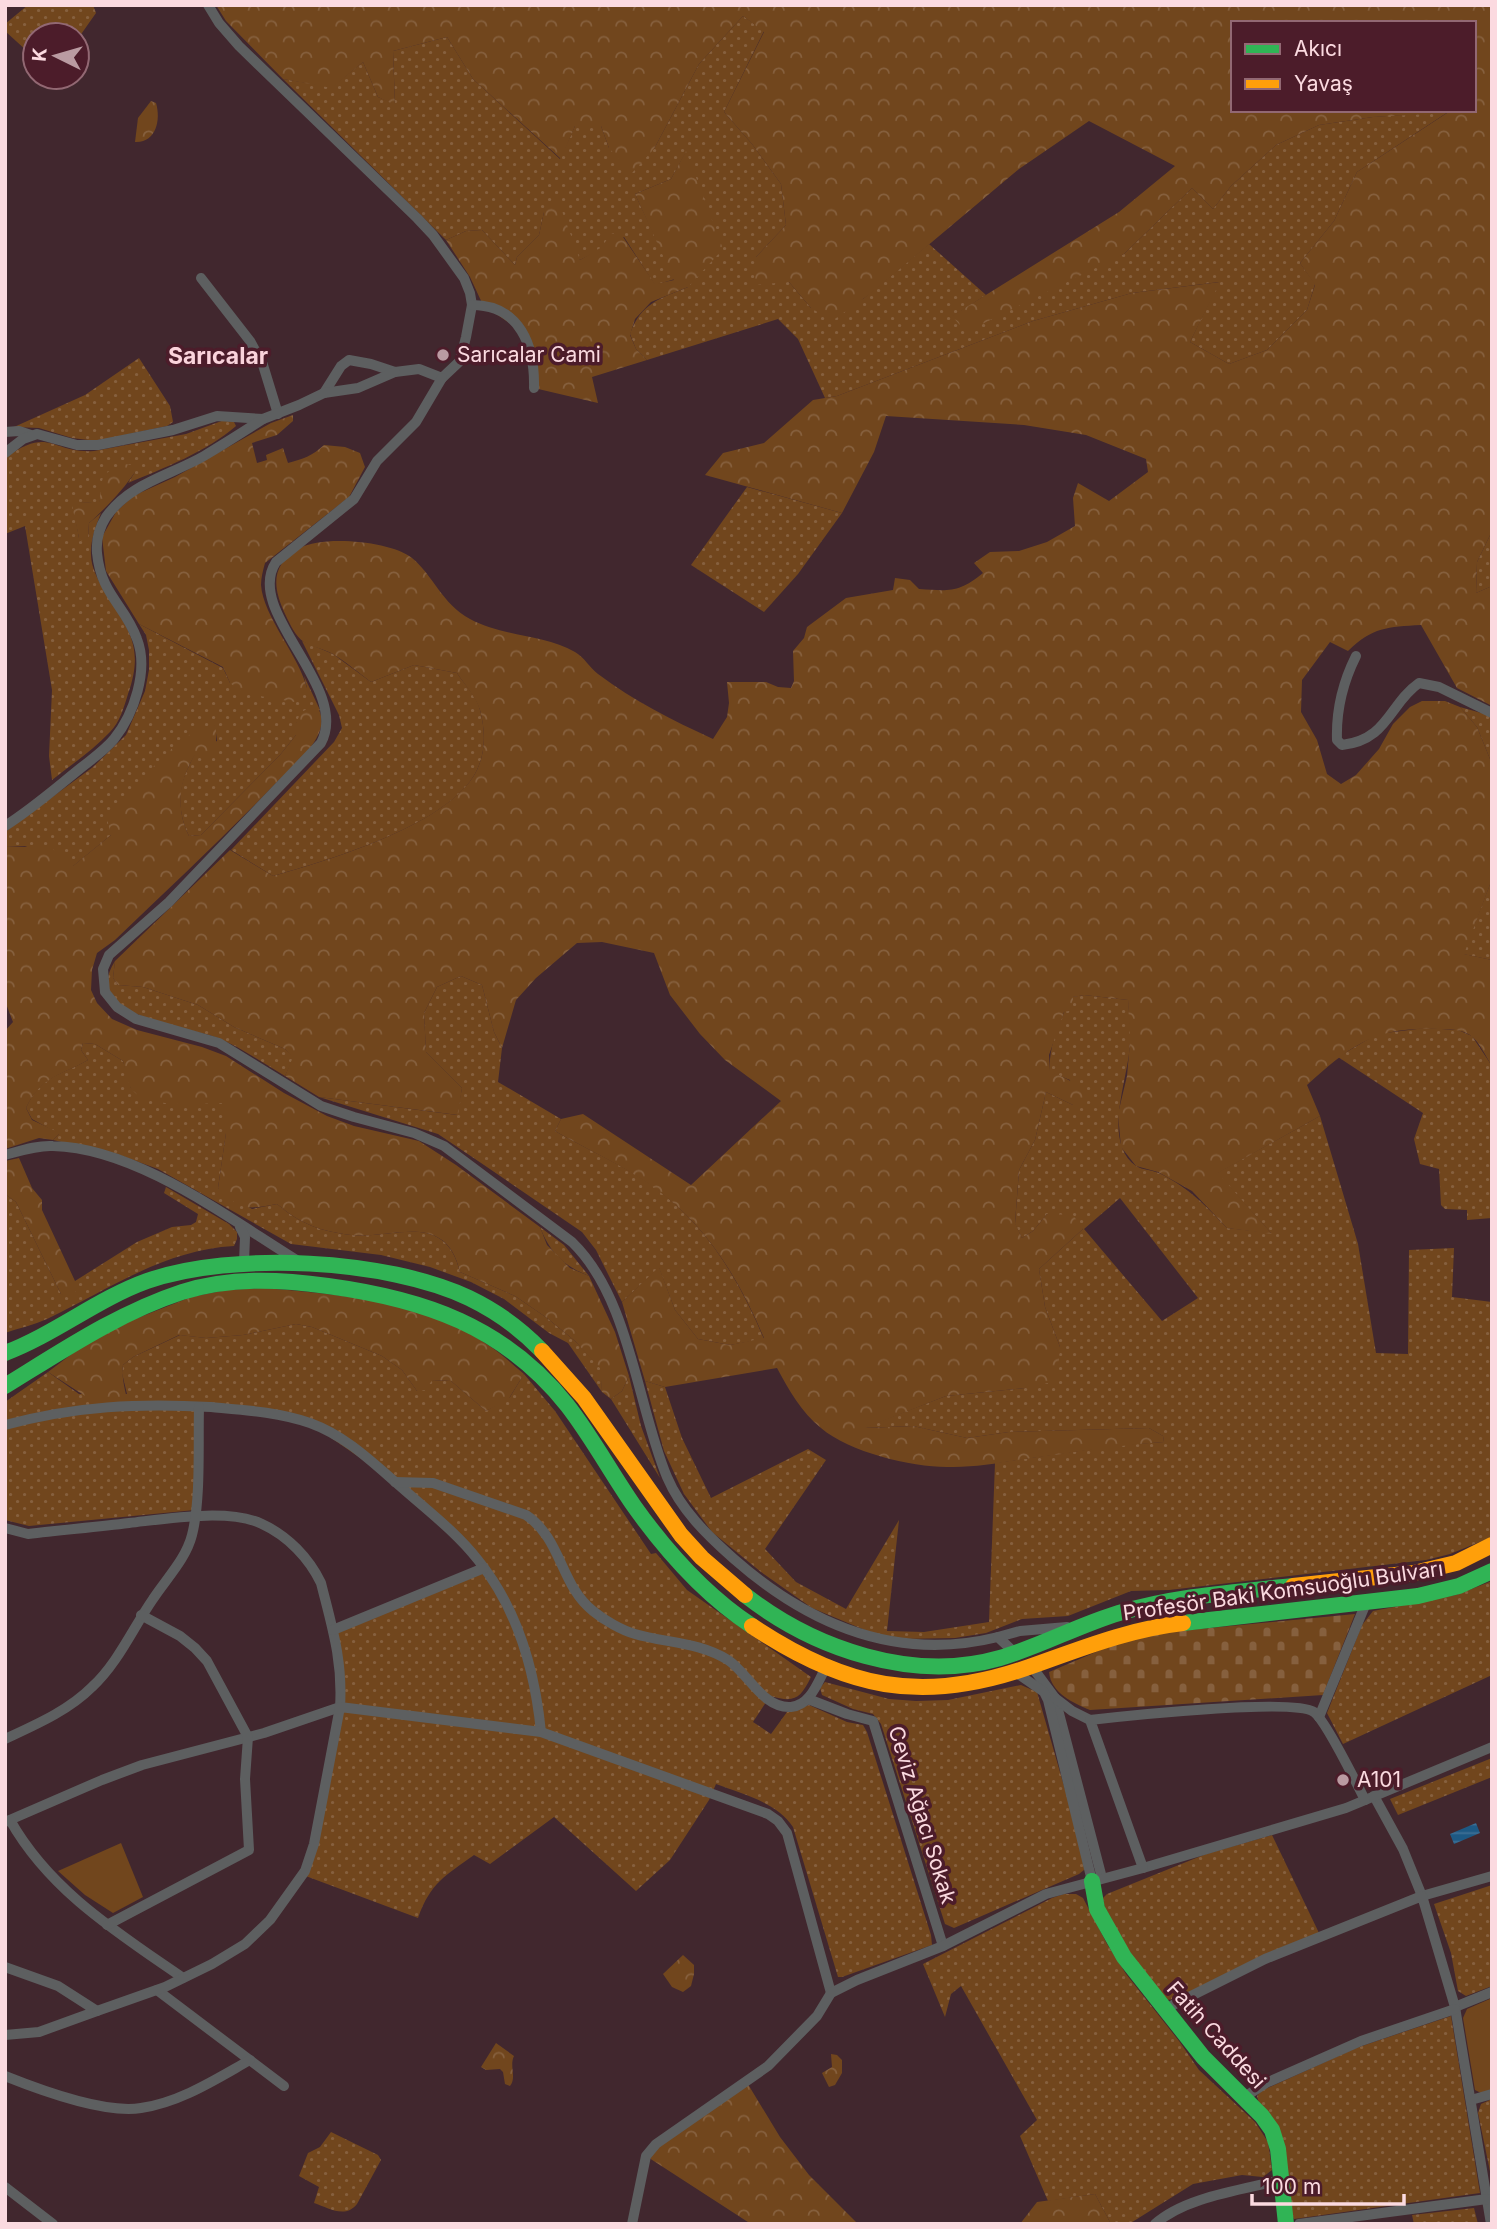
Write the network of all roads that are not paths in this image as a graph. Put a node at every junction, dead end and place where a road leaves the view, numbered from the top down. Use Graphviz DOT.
graph roads {
  1 [pos="208,5"];
  2 [pos="201,278"];
  3 [pos="472,305"];
  4 [pos="395,372"];
  5 [pos="442,378"];
  6 [pos="534,388"];
  7 [pos="324,393"];
  8 [pos="278,414"];
  9 [pos="263,419"];
  10 [pos="5,432"];
  11 [pos="31,435"];
  12 [pos="5,453"];
  13 [pos="1356,656"];
  14 [pos="1492,713"];
  15 [pos="5,826"];
  16 [pos="5,1155"];
  17 [pos="239,1224"];
  18 [pos="244,1262"];
  19 [pos="303,1263"];
  20 [pos="5,1353"];
  21 [pos="5,1385"];
  22 [pos="199,1407"];
  23 [pos="5,1425"];
  24 [pos="395,1482"];
  25 [pos="194,1516"];
  26 [pos="5,1528"];
  27 [pos="1492,1545"];
  28 [pos="484,1568"];
  29 [pos="1492,1570"];
  30 [pos="1366,1603"];
  31 [pos="141,1615"];
  32 [pos="1087,1624"];
  33 [pos="333,1630"];
  34 [pos="998,1637"];
  35 [pos="974,1643"];
  36 [pos="1006,1656"];
  37 [pos="1033,1666"];
  38 [pos="825,1669"];
  39 [pos="1014,1672"];
  40 [pos="1055,1698"];
  41 [pos="808,1699"];
  42 [pos="340,1707"];
  43 [pos="1319,1717"];
  44 [pos="1090,1720"];
  45 [pos="541,1732"];
  46 [pos="248,1737"];
  47 [pos="5,1739"];
  48 [pos="1492,1747"];
  49 [pos="1370,1798"];
  50 [pos="8,1821"];
  51 [pos="1143,1868"];
  52 [pos="1492,1876"];
  53 [pos="1097,1879"];
  54 [pos="1422,1896"];
  55 [pos="107,1925"];
  56 [pos="943,1946"];
  57 [pos="5,1967"];
  58 [pos="183,1978"];
  59 [pos="157,1990"];
  60 [pos="1492,1992"];
  61 [pos="831,1993"];
  62 [pos="1455,2008"];
  63 [pos="1165,2009"];
  64 [pos="97,2011"];
  65 [pos="5,2035"];
  66 [pos="250,2060"];
  67 [pos="5,2076"];
  68 [pos="284,2086"];
  69 [pos="1492,2094"];
  70 [pos="1244,2098"];
  71 [pos="1471,2100"];
  72 [pos="1281,2180"];
  73 [pos="5,2187"];
  74 [pos="1489,2195"];
  75 [pos="53,2224"];
  76 [pos="632,2224"];
  77 [pos="1155,2224"];
  78 [pos="1286,2224"];
  79 [pos="1299,2224"];
  80 [pos="1491,2224"];
  1 -- 3 [label="street"];
  2 -- 8 [label="street"];
  3 -- 5 [label="street"];
  3 -- 6 [label="street"];
  4 -- 5 [label="street"];
  4 -- 7 [label="street"];
  4 -- 7 [label="street"];
  5 -- 35 [label="street"];
  7 -- 8 [label="street"];
  8 -- 9 [label="street"];
  9 -- 11 [label="street"];
  9 -- 15 [label="street"];
  10 -- 11 [label="street"];
  11 -- 12 [label="street"];
  13 -- 14 [label="street"];
  16 -- 17 [label="street"];
  17 -- 18 [label="street"];
  17 -- 19 [label="street"];
  18 -- 19 [label="main road, Profesör Baki Komsuoğlu Bulvarı"];
  18 -- 20 [label="main road, Profesör Baki Komsuoğlu Bulvarı"];
  19 -- 36 [label="main road, Profesör Baki Komsuoğlu Bulvarı"];
  21 -- 38 [label="main road, Profesör Baki Komsuoğlu Bulvarı"];
  22 -- 23 [label="street"];
  22 -- 24 [label="street"];
  22 -- 25 [label="street"];
  24 -- 28 [label="street"];
  24 -- 41 [label="street"];
  25 -- 26 [label="street"];
  25 -- 31 [label="street"];
  25 -- 33 [label="street"];
  27 -- 32 [label="main road, Profesör Baki Komsuoğlu Bulvarı"];
  28 -- 33 [label="street"];
  28 -- 45 [label="street"];
  29 -- 30 [label="main road, Profesör Baki Komsuoğlu Bulvarı"];
  30 -- 37 [label="main road, Profesör Baki Komsuoğlu Bulvarı"];
  30 -- 43 [label="street"];
  31 -- 46 [label="street"];
  31 -- 47 [label="street"];
  32 -- 34 [label="street"];
  32 -- 36 [label="main road, Profesör Baki Komsuoğlu Bulvarı"];
  33 -- 42 [label="street"];
  34 -- 35 [label="street"];
  34 -- 36 [label="street"];
  35 -- 36 [label="street"];
  36 -- 37 [label="street"];
  36 -- 39 [label="street"];
  37 -- 39 [label="main road, Profesör Baki Komsuoğlu Bulvarı"];
  37 -- 40 [label="street"];
  38 -- 39 [label="main road, Profesör Baki Komsuoğlu Bulvarı"];
  38 -- 41 [label="street"];
  39 -- 53 [label="street"];
  40 -- 44 [label="street"];
  40 -- 53 [label="street"];
  41 -- 56 [label="street, Ceviz Ağacı Sokak"];
  42 -- 45 [label="street"];
  42 -- 46 [label="street"];
  42 -- 58 [label="street"];
  43 -- 44 [label="street"];
  43 -- 49 [label="street"];
  44 -- 51 [label="street"];
  45 -- 61 [label="street"];
  46 -- 50 [label="street"];
  46 -- 55 [label="street"];
  48 -- 49 [label="street"];
  49 -- 51 [label="street"];
  49 -- 54 [label="street"];
  50 -- 55 [label="street"];
  51 -- 53 [label="street"];
  52 -- 54 [label="street"];
  53 -- 56 [label="street"];
  53 -- 63 [label="main road, Fatih Caddesi"];
  54 -- 62 [label="street"];
  54 -- 63 [label="street"];
  55 -- 58 [label="street"];
  56 -- 61 [label="street"];
  57 -- 64 [label="street"];
  58 -- 59 [label="street"];
  59 -- 64 [label="street"];
  59 -- 66 [label="street"];
  60 -- 62 [label="street"];
  61 -- 76 [label="street"];
  62 -- 70 [label="street"];
  62 -- 71 [label="street"];
  63 -- 70 [label="main road, Fatih Caddesi"];
  64 -- 65 [label="street"];
  66 -- 67 [label="street"];
  66 -- 68 [label="street"];
  69 -- 71 [label="street"];
  70 -- 72 [label="main road, Fatih Caddesi"];
  71 -- 74 [label="street"];
  72 -- 77 [label="street"];
  72 -- 78 [label="main road, Fatih Caddesi"];
  73 -- 75 [label="street"];
  74 -- 79 [label="street"];
  74 -- 80 [label="street"];
}
